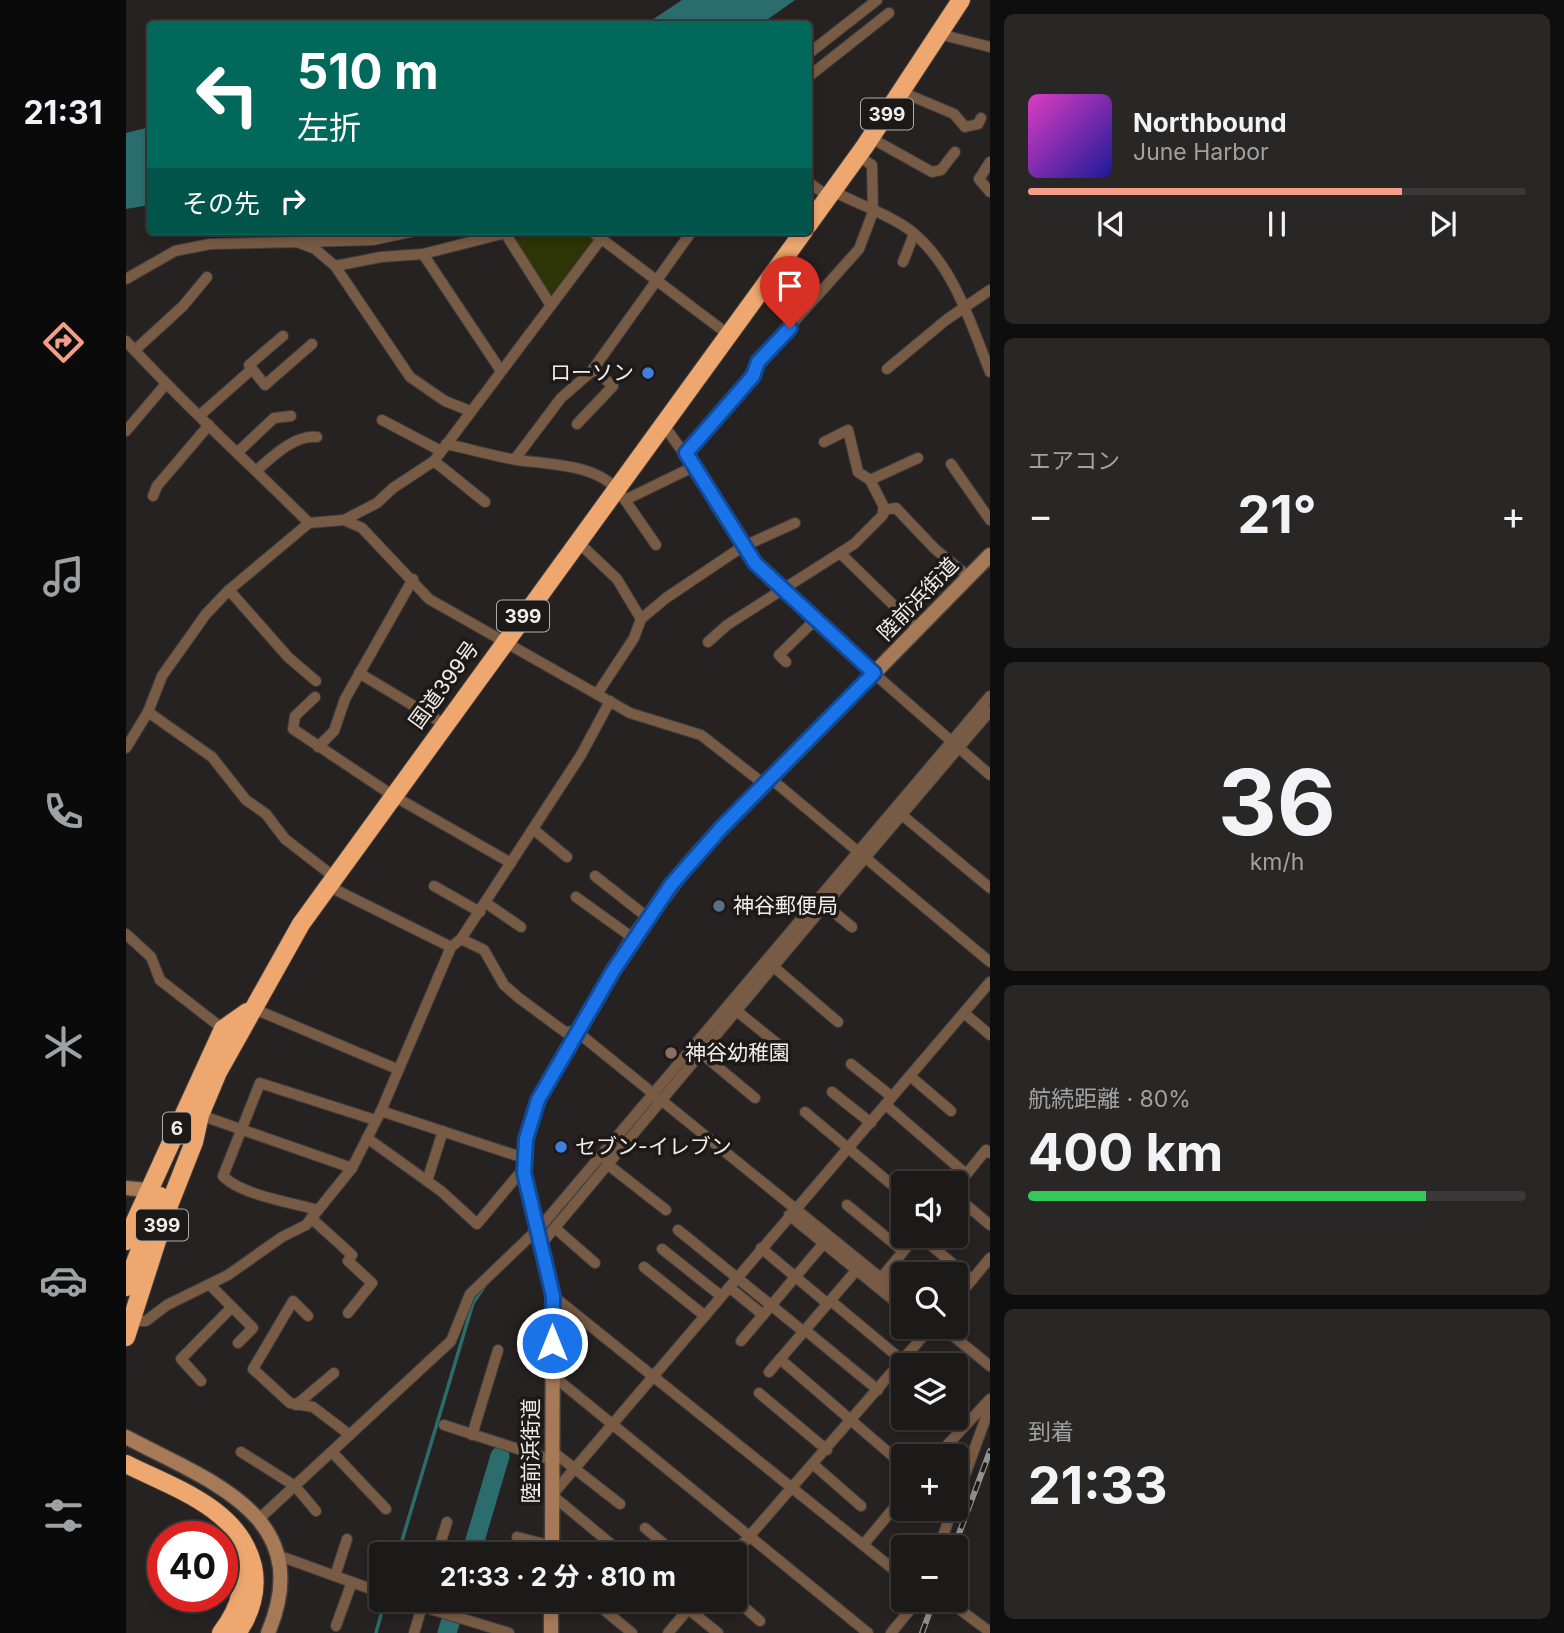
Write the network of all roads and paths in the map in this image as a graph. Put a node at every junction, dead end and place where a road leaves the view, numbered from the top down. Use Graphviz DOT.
graph roads {
  1 [pos="877,0"];
  2 [pos="961,0"];
  3 [pos="889,13"];
  4 [pos="939,34"];
  5 [pos="990,47"];
  6 [pos="812,51"];
  7 [pos="812,75"];
  8 [pos="902,92"];
  9 [pos="981,118"];
  10 [pos="871,138"];
  11 [pos="955,152"];
  12 [pos="858,156"];
  13 [pos="990,162"];
  14 [pos="812,184"];
  15 [pos="990,192"];
  16 [pos="830,194"];
  17 [pos="873,212"];
  18 [pos="812,219"];
  19 [pos="914,234"];
  20 [pos="396,235"];
  21 [pos="497,235"];
  22 [pos="511,235"];
  23 [pos="596,235"];
  24 [pos="689,235"];
  25 [pos="801,235"];
  26 [pos="601,239"];
  27 [pos="296,242"];
  28 [pos="423,254"];
  29 [pos="903,262"];
  30 [pos="335,266"];
  31 [pos="207,277"];
  32 [pos="126,279"];
  33 [pos="655,280"];
  34 [pos="990,290"];
  35 [pos="550,304"];
  36 [pos="964,307"];
  37 [pos="729,335"];
  38 [pos="283,336"];
  39 [pos="126,341"];
  40 [pos="312,344"];
  41 [pos="135,350"];
  42 [pos="593,369"];
  43 [pos="887,369"];
  44 [pos="251,370"];
  45 [pos="501,371"];
  46 [pos="990,372"];
  47 [pos="166,384"];
  48 [pos="470,411"];
  49 [pos="199,416"];
  50 [pos="291,416"];
  51 [pos="382,420"];
  52 [pos="577,424"];
  53 [pos="663,424"];
  54 [pos="209,425"];
  55 [pos="126,431"];
  56 [pos="317,437"];
  57 [pos="824,442"];
  58 [pos="444,447"];
  59 [pos="239,451"];
  60 [pos="686,453"];
  61 [pos="918,458"];
  62 [pos="515,460"];
  63 [pos="434,461"];
  64 [pos="951,464"];
  65 [pos="695,466"];
  66 [pos="257,470"];
  67 [pos="870,480"];
  68 [pos="622,493"];
  69 [pos="153,496"];
  70 [pos="485,502"];
  71 [pos="883,510"];
  72 [pos="344,520"];
  73 [pos="990,520"];
  74 [pos="309,523"];
  75 [pos="795,523"];
  76 [pos="578,542"];
  77 [pos="656,545"];
  78 [pos="742,547"];
  79 [pos="840,552"];
  80 [pos="990,555"];
  81 [pos="968,577"];
  82 [pos="413,579"];
  83 [pos="229,590"];
  84 [pos="782,591"];
  85 [pos="641,619"];
  86 [pos="814,621"];
  87 [pos="918,629"];
  88 [pos="503,642"];
  89 [pos="708,642"];
  90 [pos="786,662"];
  91 [pos="359,673"];
  92 [pos="874,673"];
  93 [pos="316,681"];
  94 [pos="597,694"];
  95 [pos="990,696"];
  96 [pos="315,697"];
  97 [pos="610,701"];
  98 [pos="990,711"];
  99 [pos="149,712"];
  100 [pos="444,724"];
  101 [pos="955,745"];
  102 [pos="318,747"];
  103 [pos="126,748"];
  104 [pos="990,775"];
  105 [pos="767,781"];
  106 [pos="392,795"];
  107 [pos="902,815"];
  108 [pos="533,829"];
  109 [pos="862,855"];
  110 [pos="567,857"];
  111 [pos="511,863"];
  112 [pos="596,876"];
  113 [pos="328,881"];
  114 [pos="434,886"];
  115 [pos="990,888"];
  116 [pos="576,897"];
  117 [pos="825,905"];
  118 [pos="483,907"];
  119 [pos="647,916"];
  120 [pos="521,927"];
  121 [pos="852,927"];
  122 [pos="126,934"];
  123 [pos="633,938"];
  124 [pos="461,939"];
  125 [pos="452,947"];
  126 [pos="990,962"];
  127 [pos="775,968"];
  128 [pos="990,982"];
  129 [pos="252,1008"];
  130 [pos="738,1012"];
  131 [pos="964,1013"];
  132 [pos="838,1022"];
  133 [pos="223,1029"];
  134 [pos="576,1031"];
  135 [pos="990,1035"];
  136 [pos="780,1046"];
  137 [pos="702,1054"];
  138 [pos="851,1064"];
  139 [pos="397,1069"];
  140 [pos="910,1076"];
  141 [pos="832,1092"];
  142 [pos="659,1096"];
  143 [pos="755,1098"];
  144 [pos="889,1101"];
  145 [pos="951,1111"];
  146 [pos="805,1112"];
  147 [pos="200,1115"];
  148 [pos="378,1115"];
  149 [pos="871,1123"];
  150 [pos="242,1131"];
  151 [pos="443,1131"];
  152 [pos="368,1138"];
  153 [pos="849,1148"];
  154 [pos="990,1153"];
  155 [pos="524,1158"];
  156 [pos="605,1158"];
  157 [pos="352,1168"];
  158 [pos="964,1171"];
  159 [pos="524,1173"];
  160 [pos="968,1173"];
  161 [pos="427,1181"];
  162 [pos="891,1184"];
  163 [pos="135,1195"];
  164 [pos="848,1205"];
  165 [pos="968,1206"];
  166 [pos="666,1210"];
  167 [pos="793,1212"];
  168 [pos="315,1214"];
  169 [pos="990,1225"];
  170 [pos="538,1227"];
  171 [pos="555,1228"];
  172 [pos="678,1230"];
  173 [pos="129,1234"];
  174 [pos="542,1243"];
  175 [pos="824,1243"];
  176 [pos="761,1248"];
  177 [pos="906,1248"];
  178 [pos="933,1248"];
  179 [pos="662,1249"];
  180 [pos="903,1251"];
  181 [pos="990,1258"];
  182 [pos="595,1264"];
  183 [pos="644,1266"];
  184 [pos="860,1266"];
  185 [pos="737,1277"];
  186 [pos="795,1277"];
  187 [pos="881,1278"];
  188 [pos="972,1280"];
  189 [pos="209,1285"];
  190 [pos="968,1285"];
  191 [pos="891,1286"];
  192 [pos="126,1287"];
  193 [pos="729,1287"];
  194 [pos="553,1296"];
  195 [pos="721,1296"];
  196 [pos="891,1296"];
  197 [pos="829,1302"];
  198 [pos="771,1305"];
  199 [pos="232,1307"];
  200 [pos="348,1313"];
  201 [pos="763,1315"];
  202 [pos="308,1316"];
  203 [pos="705,1316"];
  204 [pos="128,1329"];
  205 [pos="804,1331"];
  206 [pos="920,1339"];
  207 [pos="958,1339"];
  208 [pos="741,1341"];
  209 [pos="238,1343"];
  210 [pos="498,1350"];
  211 [pos="893,1353"];
  212 [pos="909,1353"];
  213 [pos="780,1359"];
  214 [pos="988,1361"];
  215 [pos="769,1372"];
  216 [pos="334,1373"];
  217 [pos="552,1375"];
  218 [pos="891,1375"];
  219 [pos="654,1377"];
  220 [pos="201,1381"];
  221 [pos="878,1390"];
  222 [pos="760,1393"];
  223 [pos="990,1399"];
  224 [pos="296,1405"];
  225 [pos="990,1406"];
  226 [pos="852,1420"];
  227 [pos="444,1425"];
  228 [pos="613,1425"];
  229 [pos="351,1435"];
  230 [pos="472,1435"];
  231 [pos="126,1437"];
  232 [pos="948,1444"];
  233 [pos="827,1450"];
  234 [pos="241,1452"];
  235 [pos="331,1452"];
  236 [pos="891,1454"];
  237 [pos="552,1456"];
  238 [pos="126,1464"];
  239 [pos="814,1465"];
  240 [pos="968,1467"];
  241 [pos="576,1468"];
  242 [pos="126,1476"];
  243 [pos="295,1486"];
  244 [pos="793,1489"];
  245 [pos="552,1494"];
  246 [pos="620,1504"];
  247 [pos="861,1506"];
  248 [pos="386,1509"];
  249 [pos="316,1511"];
  250 [pos="891,1511"];
  251 [pos="260,1518"];
  252 [pos="446,1522"];
  253 [pos="645,1528"];
  254 [pos="517,1536"];
  255 [pos="749,1536"];
  256 [pos="347,1539"];
  257 [pos="440,1542"];
  258 [pos="532,1542"];
  259 [pos="552,1542"];
  260 [pos="609,1542"];
  261 [pos="662,1542"];
  262 [pos="744,1542"];
  263 [pos="863,1545"];
  264 [pos="277,1555"];
  265 [pos="891,1567"];
  266 [pos="335,1576"];
  267 [pos="352,1582"];
  268 [pos="369,1588"];
  269 [pos="747,1610"];
  270 [pos="420,1612"];
  271 [pos="449,1612"];
  272 [pos="551,1612"];
  273 [pos="607,1612"];
  274 [pos="686,1612"];
  275 [pos="692,1612"];
  276 [pos="908,1612"];
  277 [pos="964,1612"];
  278 [pos="760,1621"];
  279 [pos="336,1626"];
  280 [pos="990,1632"];
  281 [pos="221,1633"];
  282 [pos="237,1633"];
  283 [pos="268,1633"];
  284 [pos="414,1633"];
  285 [pos="509,1633"];
  286 [pos="551,1633"];
  287 [pos="632,1633"];
  288 [pos="668,1633"];
  289 [pos="718,1633"];
  290 [pos="868,1633"];
  291 [pos="891,1633"];
  1 -- 6 [label="street"];
  2 -- 4 [label="highway, 399"];
  3 -- 7 [label="street"];
  4 -- 5 [label="street"];
  4 -- 8 [label="highway, 399"];
  8 -- 9 [label="street"];
  8 -- 10 [label="highway, 399"];
  10 -- 11 [label="street"];
  10 -- 12 [label="highway, 399"];
  12 -- 16 [label="highway, 399"];
  12 -- 17 [label="street"];
  13 -- 15 [label="street"];
  14 -- 16 [label="street"];
  16 -- 17 [label="street"];
  16 -- 18 [label="highway, 399"];
  17 -- 19 [label="street"];
  17 -- 60 [label="street"];
  19 -- 29 [label="street"];
  19 -- 36 [label="street"];
  20 -- 27 [label="street"];
  21 -- 28 [label="street"];
  22 -- 35 [label="street"];
  23 -- 26 [label="street"];
  24 -- 33 [label="street"];
  25 -- 37 [label="highway, 国道399号 / 399"];
  26 -- 33 [label="street"];
  26 -- 35 [label="street"];
  27 -- 30 [label="street"];
  27 -- 32 [label="street"];
  28 -- 30 [label="street"];
  28 -- 45 [label="street"];
  30 -- 48 [label="street"];
  31 -- 41 [label="street"];
  33 -- 37 [label="street"];
  33 -- 42 [label="street"];
  34 -- 36 [label="street"];
  35 -- 45 [label="street"];
  36 -- 43 [label="street"];
  36 -- 46 [label="street"];
  37 -- 53 [label="highway, 国道399号 / 399"];
  38 -- 44 [label="street"];
  39 -- 41 [label="street"];
  40 -- 44 [label="street"];
  41 -- 47 [label="street"];
  42 -- 52 [label="street"];
  42 -- 62 [label="street"];
  44 -- 49 [label="street"];
  45 -- 48 [label="street"];
  47 -- 49 [label="street"];
  47 -- 55 [label="street"];
  48 -- 58 [label="street"];
  49 -- 54 [label="street"];
  50 -- 59 [label="street"];
  51 -- 58 [label="street"];
  53 -- 60 [label="street"];
  53 -- 68 [label="highway, 国道399号 / 399"];
  54 -- 59 [label="street"];
  54 -- 69 [label="street"];
  56 -- 66 [label="street"];
  57 -- 67 [label="street"];
  58 -- 62 [label="street"];
  58 -- 63 [label="street"];
  59 -- 66 [label="street"];
  60 -- 65 [label="street"];
  61 -- 67 [label="street"];
  62 -- 68 [label="street"];
  63 -- 70 [label="street"];
  63 -- 72 [label="street"];
  64 -- 73 [label="street"];
  65 -- 68 [label="street"];
  65 -- 78 [label="street"];
  66 -- 74 [label="street"];
  67 -- 71 [label="street"];
  68 -- 76 [label="highway, 国道399号 / 399"];
  68 -- 77 [label="street"];
  71 -- 79 [label="street"];
  71 -- 81 [label="street"];
  72 -- 74 [label="street"];
  72 -- 82 [label="street"];
  74 -- 83 [label="street"];
  75 -- 78 [label="street"];
  76 -- 85 [label="street"];
  76 -- 88 [label="highway, 国道399号 / 399"];
  78 -- 84 [label="street"];
  78 -- 85 [label="street"];
  79 -- 84 [label="street"];
  79 -- 87 [label="street"];
  80 -- 81 [label="street, 陸前浜街道"];
  81 -- 87 [label="street, 陸前浜街道"];
  82 -- 88 [label="street"];
  82 -- 91 [label="street"];
  83 -- 93 [label="street"];
  83 -- 99 [label="street"];
  84 -- 86 [label="street"];
  84 -- 89 [label="street"];
  85 -- 94 [label="street"];
  86 -- 90 [label="street"];
  86 -- 92 [label="street"];
  87 -- 92 [label="street, 陸前浜街道"];
  88 -- 94 [label="street"];
  88 -- 100 [label="highway, 国道399号 / 399"];
  91 -- 100 [label="street"];
  91 -- 102 [label="street"];
  92 -- 101 [label="street"];
  92 -- 105 [label="street, 陸前浜街道"];
  94 -- 97 [label="street"];
  95 -- 101 [label="street"];
  96 -- 102 [label="street"];
  97 -- 105 [label="street"];
  97 -- 108 [label="street"];
  98 -- 101 [label="street"];
  99 -- 103 [label="street"];
  99 -- 113 [label="street"];
  100 -- 106 [label="highway, 国道399号 / 399"];
  101 -- 104 [label="street"];
  101 -- 107 [label="street"];
  101 -- 109 [label="street"];
  102 -- 106 [label="street"];
  105 -- 109 [label="street"];
  105 -- 119 [label="street, 陸前浜街道"];
  106 -- 111 [label="street"];
  106 -- 113 [label="highway, 国道399号 / 399"];
  107 -- 109 [label="street"];
  107 -- 115 [label="street"];
  108 -- 110 [label="street"];
  108 -- 111 [label="street"];
  109 -- 117 [label="street"];
  109 -- 126 [label="street"];
  109 -- 142 [label="street"];
  111 -- 118 [label="street"];
  112 -- 119 [label="street"];
  113 -- 125 [label="street"];
  113 -- 129 [label="highway, 国道399号 / 399"];
  114 -- 118 [label="street"];
  116 -- 123 [label="street"];
  117 -- 121 [label="street"];
  117 -- 127 [label="street"];
  118 -- 120 [label="street"];
  118 -- 124 [label="street"];
  119 -- 123 [label="street, 陸前浜街道"];
  122 -- 133 [label="street"];
  123 -- 134 [label="street, 陸前浜街道"];
  124 -- 125 [label="street"];
  124 -- 134 [label="street"];
  125 -- 139 [label="street"];
  127 -- 130 [label="street"];
  127 -- 132 [label="street"];
  128 -- 131 [label="street"];
  129 -- 133 [label="highway, 6"];
  129 -- 139 [label="street"];
  129 -- 147 [label="highway, 国道399号 / 399"];
  130 -- 136 [label="street"];
  130 -- 137 [label="street"];
  131 -- 135 [label="street"];
  131 -- 140 [label="street"];
  133 -- 163 [label="highway, 6"];
  134 -- 142 [label="street"];
  134 -- 155 [label="street, 陸前浜街道"];
  137 -- 142 [label="street"];
  137 -- 143 [label="street"];
  138 -- 144 [label="street"];
  139 -- 148 [label="street"];
  140 -- 144 [label="street"];
  140 -- 145 [label="street"];
  141 -- 149 [label="street"];
  142 -- 156 [label="street"];
  142 -- 167 [label="street"];
  144 -- 149 [label="street"];
  144 -- 158 [label="street"];
  146 -- 153 [label="street"];
  147 -- 150 [label="street"];
  147 -- 192 [label="highway, 国道399号 / 399"];
  147 -- 204 [label="highway, 国道399号 / 399"];
  148 -- 150 [label="street"];
  148 -- 151 [label="street"];
  148 -- 152 [label="street"];
  149 -- 153 [label="street"];
  150 -- 157 [label="street"];
  150 -- 168 [label="street"];
  151 -- 155 [label="street"];
  151 -- 161 [label="street"];
  152 -- 157 [label="street"];
  152 -- 161 [label="street"];
  153 -- 162 [label="street"];
  153 -- 167 [label="street"];
  154 -- 160 [label="street"];
  155 -- 159 [label="street, 陸前浜街道"];
  156 -- 166 [label="street"];
  156 -- 170 [label="street"];
  156 -- 171 [label="street"];
  157 -- 168 [label="street"];
  159 -- 161 [label="street"];
  159 -- 170 [label="street, 陸前浜街道"];
  163 -- 173 [label="highway, 6"];
  164 -- 180 [label="street"];
  165 -- 169 [label="street"];
  167 -- 175 [label="street"];
  167 -- 176 [label="street"];
  167 -- 184 [label="street"];
  168 -- 189 [label="street"];
  168 -- 200 [label="street"];
  170 -- 174 [label="street, 陸前浜街道"];
  170 -- 229 [label="street"];
  171 -- 174 [label="street"];
  171 -- 182 [label="street"];
  172 -- 185 [label="street"];
  174 -- 194 [label="street, 陸前浜街道"];
  175 -- 184 [label="street"];
  175 -- 186 [label="street"];
  176 -- 185 [label="street"];
  176 -- 186 [label="street"];
  177 -- 180 [label="street"];
  178 -- 188 [label="street"];
  179 -- 195 [label="street"];
  180 -- 187 [label="street"];
  181 -- 188 [label="street"];
  183 -- 203 [label="street"];
  184 -- 187 [label="street"];
  184 -- 196 [label="street"];
  184 -- 197 [label="street"];
  185 -- 193 [label="street"];
  185 -- 198 [label="street"];
  186 -- 197 [label="street"];
  186 -- 198 [label="street"];
  187 -- 191 [label="street"];
  188 -- 190 [label="street"];
  189 -- 199 [label="street"];
  189 -- 204 [label="street"];
  193 -- 195 [label="street"];
  193 -- 201 [label="street"];
  194 -- 217 [label="street, 陸前浜街道"];
  194 -- 219 [label="street"];
  195 -- 203 [label="street"];
  197 -- 205 [label="street"];
  197 -- 211 [label="street"];
  198 -- 201 [label="street"];
  198 -- 205 [label="street"];
  199 -- 209 [label="street"];
  199 -- 220 [label="street"];
  201 -- 208 [label="street"];
  202 -- 224 [label="street"];
  203 -- 219 [label="street"];
  205 -- 213 [label="street"];
  205 -- 221 [label="street"];
  206 -- 212 [label="street"];
  207 -- 214 [label="street"];
  210 -- 230 [label="street"];
  213 -- 215 [label="street"];
  213 -- 226 [label="street"];
  216 -- 224 [label="street"];
  217 -- 228 [label="street"];
  217 -- 237 [label="street, 陸前浜街道"];
  218 -- 221 [label="street"];
  219 -- 228 [label="street"];
  219 -- 244 [label="street"];
  221 -- 226 [label="street"];
  222 -- 233 [label="street"];
  223 -- 232 [label="street"];
  224 -- 229 [label="street"];
  225 -- 240 [label="street"];
  226 -- 233 [label="street"];
  226 -- 236 [label="street"];
  227 -- 230 [label="street"];
  228 -- 241 [label="street"];
  228 -- 255 [label="street"];
  229 -- 235 [label="street"];
  230 -- 237 [label="street"];
  231 -- 251 [label="street"];
  233 -- 239 [label="street"];
  234 -- 243 [label="street"];
  235 -- 243 [label="street"];
  235 -- 248 [label="street"];
  237 -- 241 [label="street"];
  237 -- 245 [label="street, 陸前浜街道"];
  238 -- 282 [label="highway"];
  239 -- 244 [label="street"];
  239 -- 247 [label="street"];
  241 -- 245 [label="street"];
  241 -- 246 [label="street"];
  242 -- 281 [label="highway"];
  243 -- 249 [label="street"];
  243 -- 251 [label="street"];
  244 -- 255 [label="street"];
  244 -- 263 [label="street"];
  245 -- 259 [label="street, 陸前浜街道"];
  245 -- 260 [label="street"];
  250 -- 263 [label="street"];
  251 -- 264 [label="street"];
  252 -- 257 [label="street"];
  253 -- 261 [label="street"];
  254 -- 258 [label="street"];
  255 -- 262 [label="street"];
  255 -- 290 [label="street"];
  256 -- 266 [label="street"];
  263 -- 265 [label="street"];
  264 -- 266 [label="street"];
  264 -- 283 [label="street"];
  266 -- 267 [label="street"];
  267 -- 268 [label="street"];
  267 -- 279 [label="street"];
  269 -- 278 [label="street"];
  270 -- 284 [label="street"];
  271 -- 285 [label="street"];
  272 -- 286 [label="street"];
  273 -- 287 [label="street"];
  274 -- 288 [label="street"];
  275 -- 289 [label="street"];
  276 -- 291 [label="street"];
  277 -- 280 [label="street"];
}
